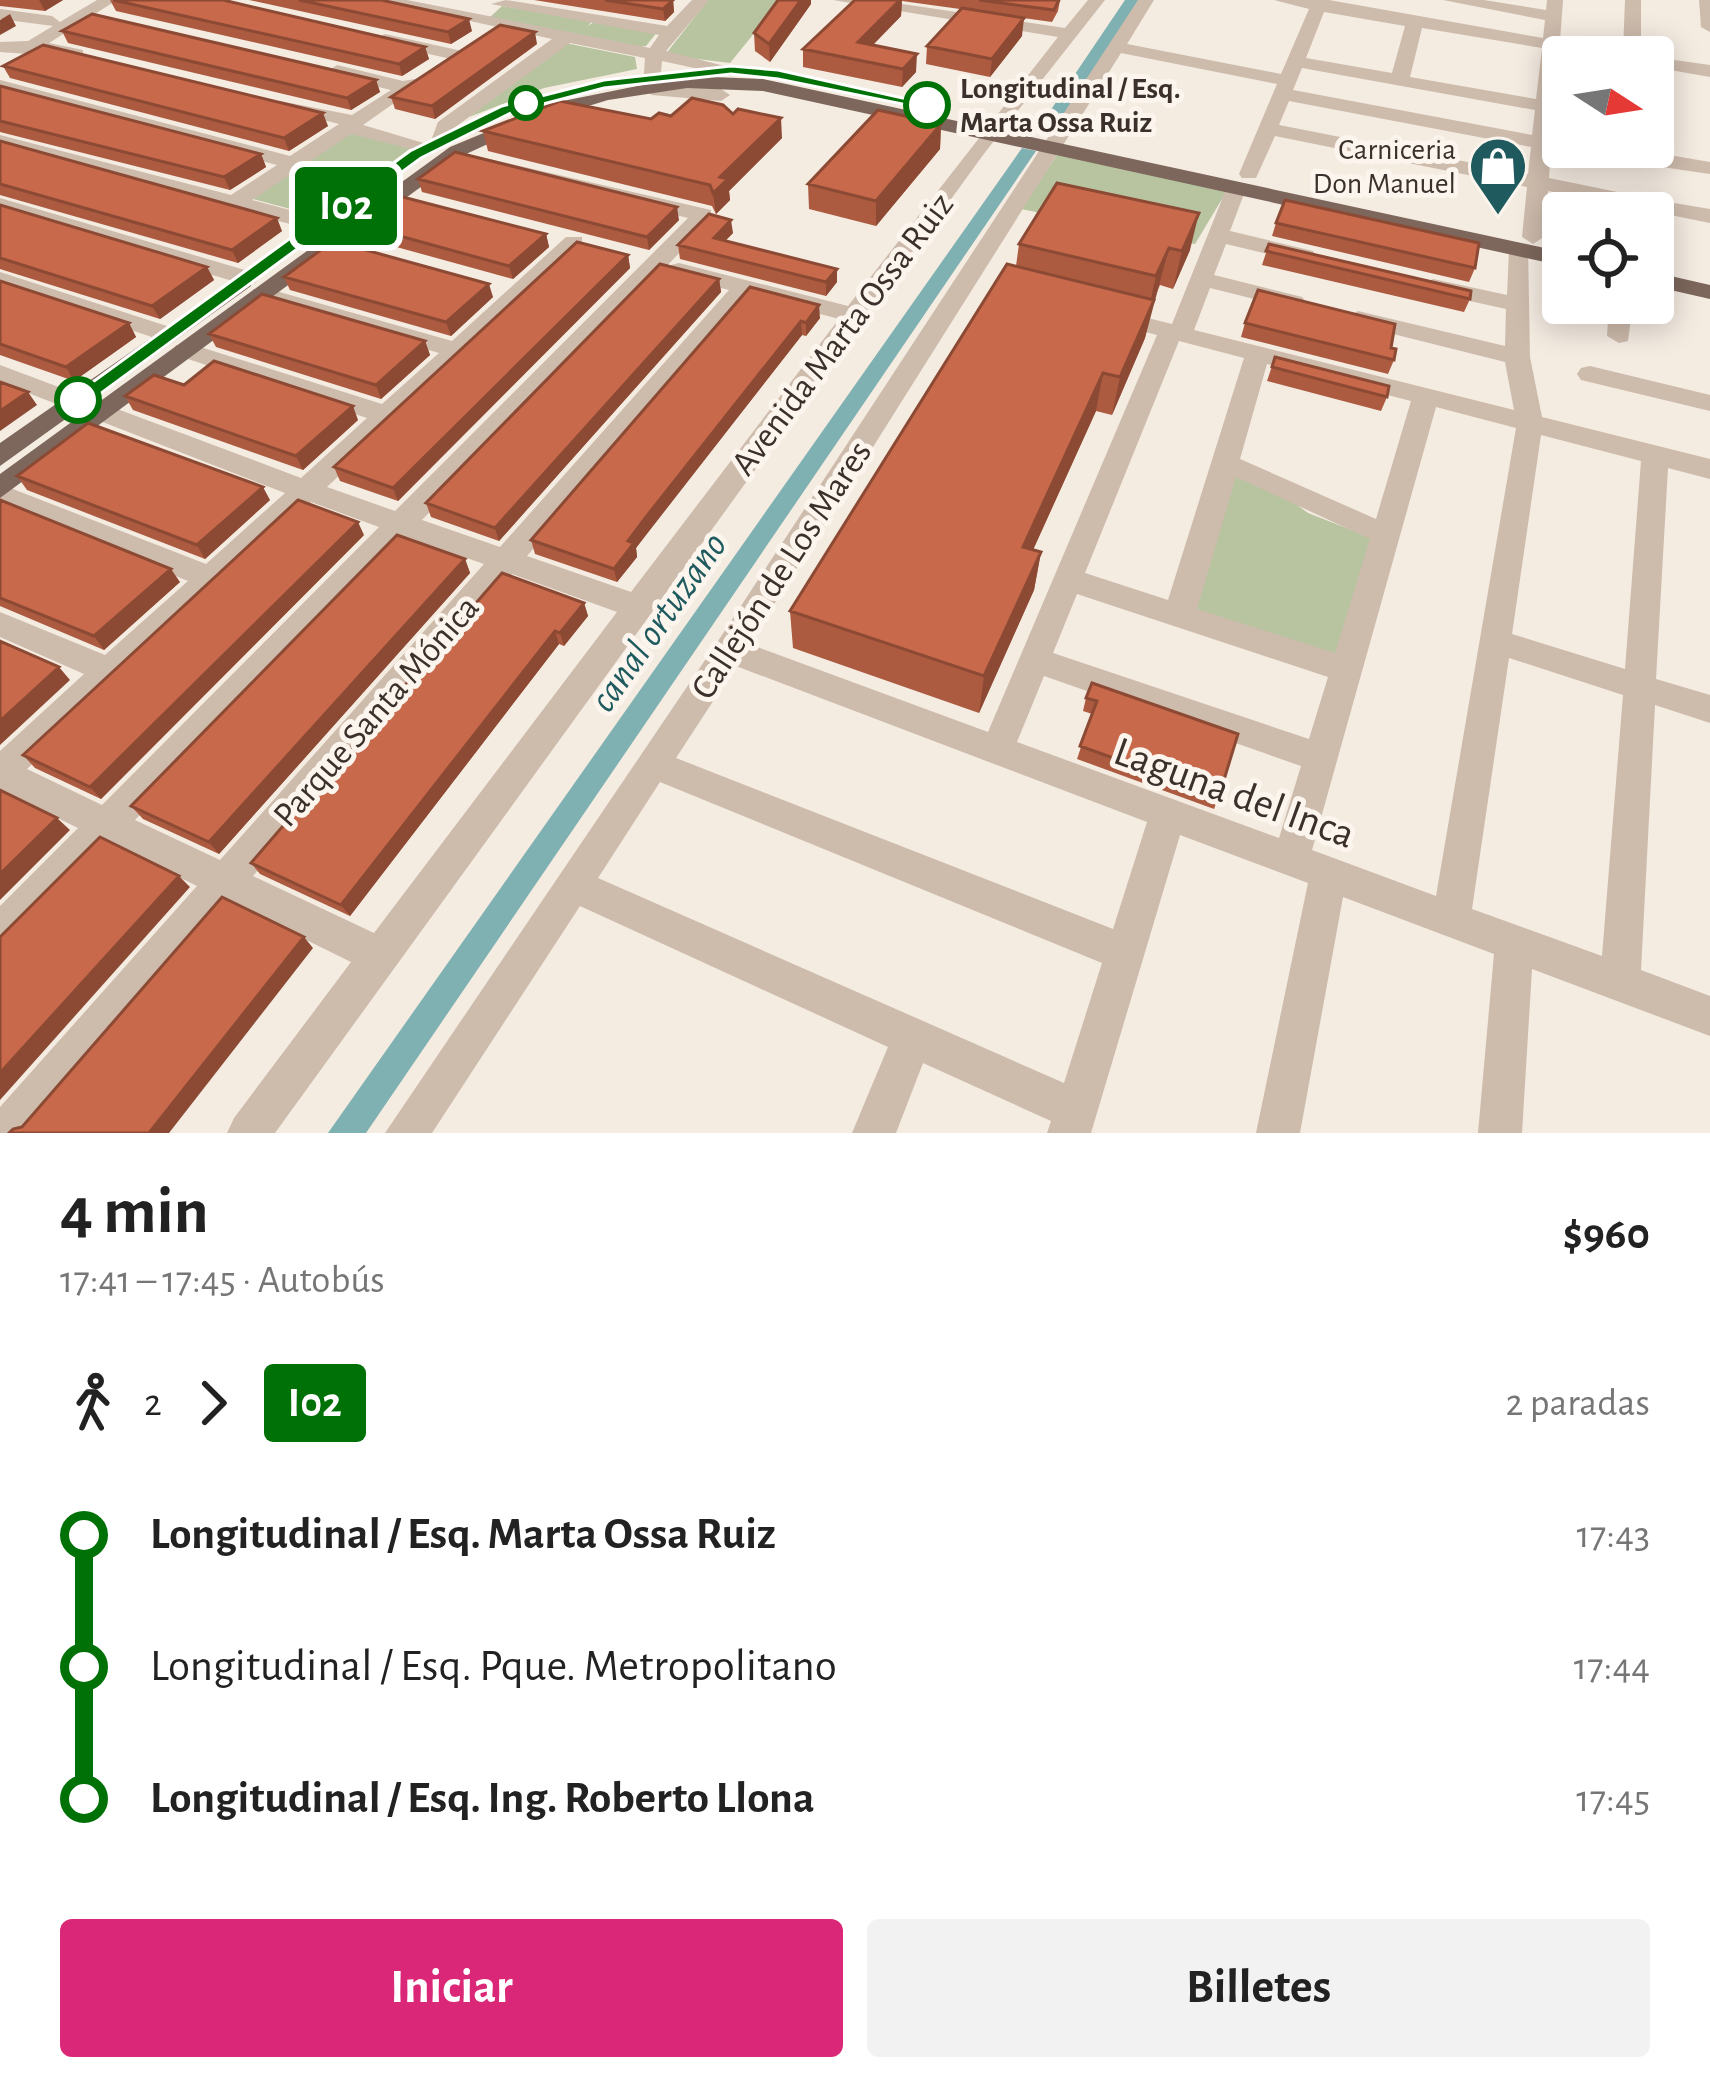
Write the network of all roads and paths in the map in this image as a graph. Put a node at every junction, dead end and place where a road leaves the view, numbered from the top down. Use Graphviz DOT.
graph roads {
  1 [pos="109,0"];
  2 [pos="382,0"];
  3 [pos="842,0"];
  4 [pos="1146,0"];
  5 [pos="1282,0"];
  6 [pos="1451,0"];
  7 [pos="1633,0"];
  8 [pos="1707,0"];
  9 [pos="675,3"];
  10 [pos="698,3"];
  11 [pos="1319,3"];
  12 [pos="1087,4"];
  13 [pos="434,5"];
  14 [pos="87,7"];
  15 [pos="1554,8"];
  16 [pos="496,12"];
  17 [pos="0,14"];
  18 [pos="52,21"];
  19 [pos="123,22"];
  20 [pos="1415,22"];
  21 [pos="1710,27"];
  22 [pos="674,32"];
  23 [pos="1071,34"];
  24 [pos="366,35"];
  25 [pos="1630,36"];
  26 [pos="565,38"];
  27 [pos="1542,43"];
  28 [pos="33,46"];
  29 [pos="1117,46"];
  30 [pos="2,53"];
  31 [pos="456,55"];
  32 [pos="93,58"];
  33 [pos="1674,65"];
  34 [pos="319,67"];
  35 [pos="1710,71"];
  36 [pos="651,74"];
  37 [pos="1289,79"];
  38 [pos="1400,80"];
  39 [pos="0,86"];
  40 [pos="408,88"];
  41 [pos="721,95"];
  42 [pos="266,100"];
  43 [pos="1542,105"];
  44 [pos="351,124"];
  45 [pos="996,126"];
  46 [pos="1268,128"];
  47 [pos="1056,139"];
  48 [pos="0,141"];
  49 [pos="1542,143"];
  50 [pos="441,146"];
  51 [pos="1674,161"];
  52 [pos="294,163"];
  53 [pos="1710,168"];
  54 [pos="1242,180"];
  55 [pos="1538,182"];
  56 [pos="1587,192"];
  57 [pos="393,195"];
  58 [pos="235,202"];
  59 [pos="0,204"];
  60 [pos="435,206"];
  61 [pos="1674,209"];
  62 [pos="1710,216"];
  63 [pos="326,233"];
  64 [pos="1217,235"];
  65 [pos="573,242"];
  66 [pos="1527,243"];
  67 [pos="1542,243"];
  68 [pos="1542,250"];
  69 [pos="372,252"];
  70 [pos="1322,260"];
  71 [pos="645,261"];
  72 [pos="1674,268"];
  73 [pos="1710,276"];
  74 [pos="0,279"];
  75 [pos="1201,279"];
  76 [pos="1409,280"];
  77 [pos="1674,284"];
  78 [pos="254,286"];
  79 [pos="744,286"];
  80 [pos="1710,292"];
  81 [pos="1519,305"];
  82 [pos="1087,310"];
  83 [pos="853,315"];
  84 [pos="1620,324"];
  85 [pos="1176,332"];
  86 [pos="1619,336"];
  87 [pos="177,342"];
  88 [pos="457,350"];
  89 [pos="1258,352"];
  90 [pos="1517,357"];
  91 [pos="0,373"];
  92 [pos="1590,374"];
  93 [pos="1426,396"];
  94 [pos="1710,404"];
  95 [pos="90,406"];
  96 [pos="387,415"];
  97 [pos="1530,422"];
  98 [pos="1655,454"];
  99 [pos="0,457"];
  100 [pos="1224,464"];
  101 [pos="1710,469"];
  102 [pos="306,490"];
  103 [pos="0,491"];
  104 [pos="401,524"];
  105 [pos="1386,534"];
  106 [pos="505,561"];
  107 [pos="211,578"];
  108 [pos="1067,579"];
  109 [pos="638,607"];
  110 [pos="1179,616"];
  111 [pos="0,624"];
  112 [pos="1495,641"];
  113 [pos="729,650"];
  114 [pos="1034,659"];
  115 [pos="1347,670"];
  116 [pos="110,671"];
  117 [pos="1640,687"];
  118 [pos="1710,709"];
  119 [pos="997,750"];
  120 [pos="1322,758"];
  121 [pos="653,764"];
  122 [pos="0,772"];
  123 [pos="1168,814"];
  124 [pos="107,824"];
  125 [pos="1310,867"];
  126 [pos="226,881"];
  127 [pos="573,885"];
  128 [pos="1451,920"];
  129 [pos="0,933"];
  130 [pos="1514,943"];
  131 [pos="1124,953"];
  132 [pos="380,956"];
  133 [pos="1620,983"];
  134 [pos="1710,1016"];
  135 [pos="913,1036"];
  136 [pos="1073,1122"];
  137 [pos="6,1133"];
  138 [pos="249,1133"];
  139 [pos="407,1133"];
  140 [pos="874,1133"];
  141 [pos="1278,1133"];
  142 [pos="1500,1133"];
  1 -- 14 [label="street"];
  2 -- 13 [label="street"];
  3 -- 23 [label="street"];
  4 -- 29 [label="street, Callejón de Los Mares"];
  5 -- 11 [label="street"];
  6 -- 15 [label="street"];
  7 -- 25 [label="street"];
  8 -- 21 [label="street"];
  9 -- 10 [label="street"];
  10 -- 22 [label="street"];
  11 -- 20 [label="street"];
  11 -- 37 [label="street"];
  12 -- 23 [label="street, Avenida Marta Ossa Ruiz"];
  13 -- 16 [label="street"];
  14 -- 18 [label="street"];
  14 -- 19 [label="street"];
  14 -- 28 [label="street"];
  16 -- 22 [label="street"];
  16 -- 26 [label="street"];
  16 -- 31 [label="street"];
  17 -- 18 [label="street"];
  18 -- 30 [label="street"];
  20 -- 27 [label="street"];
  20 -- 38 [label="street"];
  22 -- 36 [label="street"];
  23 -- 45 [label="street, Avenida Marta Ossa Ruiz"];
  24 -- 31 [label="street"];
  26 -- 36 [label="street"];
  26 -- 50 [label="street"];
  28 -- 30 [label="street"];
  28 -- 32 [label="street"];
  29 -- 37 [label="street"];
  29 -- 47 [label="street, Callejón de Los Mares"];
  31 -- 40 [label="street"];
  33 -- 35 [label="street"];
  34 -- 40 [label="street"];
  36 -- 41 [label="street"];
  36 -- 45 [label="main road"];
  36 -- 45 [label="main road"];
  36 -- 50 [label="main road"];
  37 -- 38 [label="street"];
  37 -- 46 [label="street"];
  37 -- 49 [label="street"];
  38 -- 43 [label="street"];
  39 -- 52 [label="street"];
  40 -- 44 [label="street"];
  42 -- 44 [label="street"];
  44 -- 50 [label="street"];
  44 -- 52 [label="street"];
  45 -- 47 [label="main road"];
  45 -- 83 [label="street, Avenida Marta Ossa Ruiz"];
  46 -- 54 [label="street"];
  46 -- 55 [label="street"];
  47 -- 54 [label="main road"];
  47 -- 113 [label="street, Callejón de Los Mares"];
  48 -- 58 [label="street"];
  49 -- 55 [label="street"];
  50 -- 57 [label="main road"];
  50 -- 63 [label="main road"];
  50 -- 71 [label="street"];
  51 -- 53 [label="street"];
  52 -- 58 [label="street"];
  54 -- 64 [label="street"];
  54 -- 66 [label="main road"];
  55 -- 56 [label="street"];
  55 -- 66 [label="street"];
  57 -- 60 [label="street"];
  57 -- 63 [label="main road"];
  58 -- 63 [label="street"];
  59 -- 78 [label="street"];
  61 -- 62 [label="street"];
  63 -- 69 [label="street"];
  63 -- 78 [label="main road"];
  64 -- 70 [label="street"];
  64 -- 75 [label="street"];
  65 -- 88 [label="street"];
  66 -- 67 [label="main road"];
  66 -- 68 [label="main road"];
  66 -- 81 [label="street"];
  71 -- 79 [label="street"];
  71 -- 104 [label="street"];
  72 -- 73 [label="main road"];
  74 -- 87 [label="street"];
  75 -- 85 [label="street"];
  75 -- 90 [label="street"];
  76 -- 81 [label="street"];
  77 -- 80 [label="main road"];
  78 -- 87 [label="main road"];
  78 -- 88 [label="street"];
  79 -- 83 [label="street"];
  79 -- 106 [label="street, Parque Santa Mónica"];
  81 -- 90 [label="street"];
  82 -- 85 [label="street"];
  83 -- 109 [label="street, Avenida Marta Ossa Ruiz"];
  84 -- 86 [label="street"];
  85 -- 89 [label="street"];
  85 -- 108 [label="street"];
  87 -- 95 [label="main road"];
  87 -- 96 [label="street"];
  88 -- 96 [label="street"];
  89 -- 93 [label="street"];
  89 -- 100 [label="street"];
  90 -- 97 [label="street"];
  91 -- 95 [label="street"];
  92 -- 94 [label="street"];
  93 -- 97 [label="street"];
  93 -- 105 [label="street"];
  95 -- 99 [label="main road"];
  95 -- 102 [label="street"];
  95 -- 103 [label="main road"];
  96 -- 102 [label="street"];
  97 -- 98 [label="street"];
  97 -- 112 [label="street"];
  98 -- 101 [label="street"];
  98 -- 117 [label="street"];
  100 -- 105 [label="street"];
  100 -- 110 [label="street"];
  102 -- 104 [label="street"];
  102 -- 107 [label="street"];
  103 -- 107 [label="street"];
  104 -- 106 [label="street"];
  104 -- 124 [label="street"];
  105 -- 115 [label="street"];
  106 -- 109 [label="street"];
  106 -- 126 [label="street, Parque Santa Mónica"];
  107 -- 116 [label="street"];
  108 -- 110 [label="street"];
  108 -- 114 [label="street"];
  109 -- 132 [label="street, Avenida Marta Ossa Ruiz"];
  110 -- 115 [label="street"];
  111 -- 116 [label="street"];
  112 -- 117 [label="street"];
  112 -- 128 [label="street"];
  113 -- 119 [label="street, Laguna del Inca"];
  113 -- 121 [label="street, Callejón de Los Mares"];
  114 -- 119 [label="street"];
  114 -- 120 [label="street"];
  115 -- 120 [label="street"];
  116 -- 122 [label="street"];
  117 -- 118 [label="street"];
  117 -- 133 [label="street"];
  119 -- 123 [label="street, Laguna del Inca"];
  120 -- 125 [label="street"];
  121 -- 127 [label="street, Callejón de Los Mares"];
  121 -- 131 [label="street"];
  122 -- 124 [label="street"];
  123 -- 125 [label="street, Laguna del Inca"];
  123 -- 131 [label="street"];
  124 -- 126 [label="street"];
  124 -- 129 [label="street"];
  125 -- 128 [label="street, Laguna del Inca"];
  125 -- 141 [label="street"];
  126 -- 132 [label="street"];
  126 -- 137 [label="street, Parque Santa Mónica"];
  127 -- 135 [label="street"];
  127 -- 139 [label="street, Callejón de Los Mares"];
  128 -- 130 [label="street, Laguna del Inca"];
  130 -- 133 [label="street, Laguna del Inca"];
  130 -- 142 [label="street"];
  131 -- 136 [label="street"];
  132 -- 138 [label="street, Avenida Marta Ossa Ruiz"];
  133 -- 134 [label="street, Laguna del Inca"];
  135 -- 136 [label="street"];
  135 -- 140 [label="street"];
}
